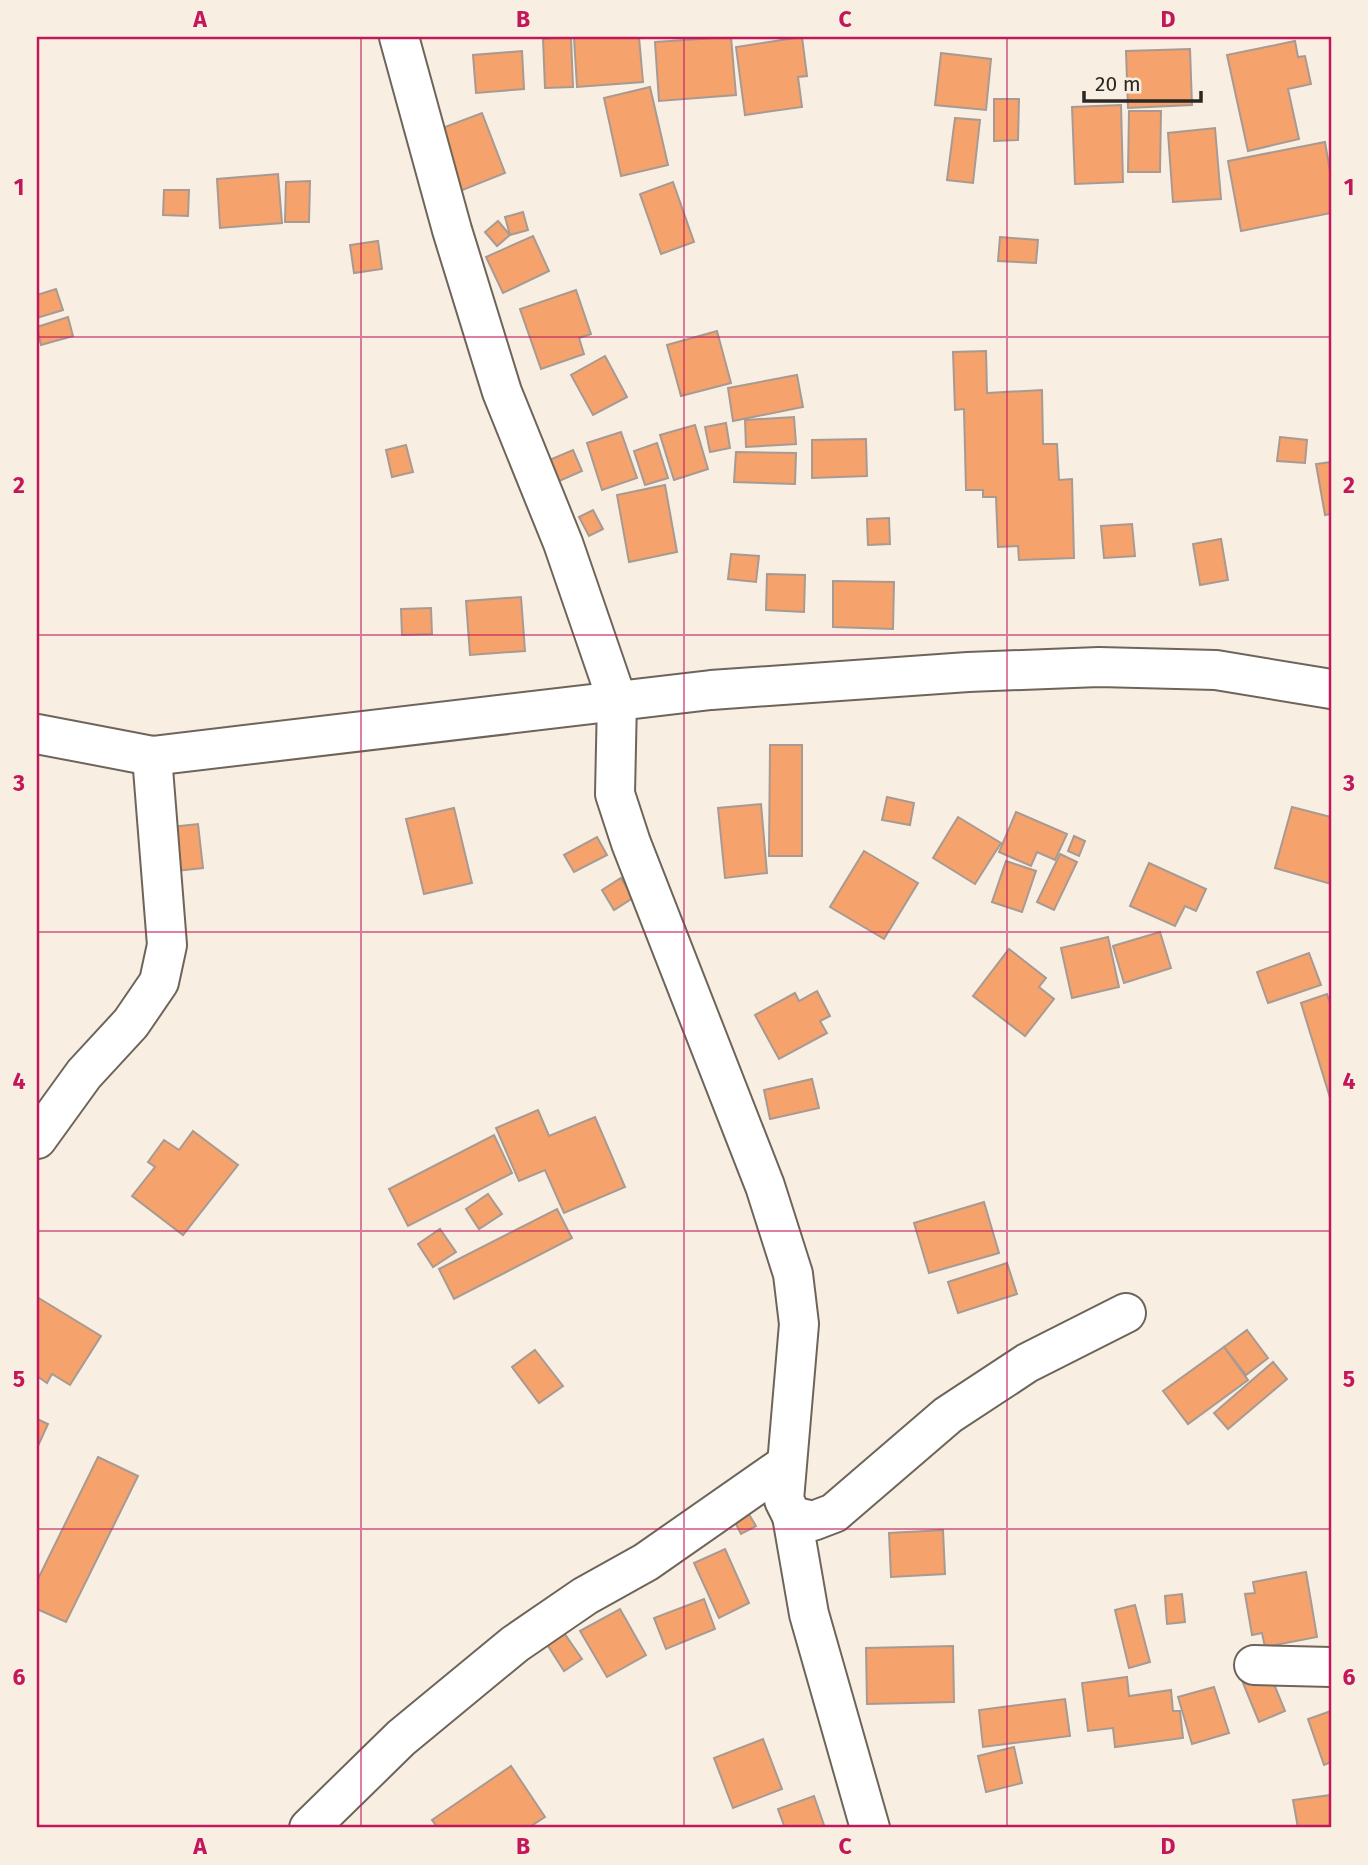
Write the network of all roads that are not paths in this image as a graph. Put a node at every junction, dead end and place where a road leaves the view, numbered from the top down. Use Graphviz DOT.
graph roads {
  1 [pos="399,37"];
  2 [pos="1331,689"];
  3 [pos="617,700"];
  4 [pos="37,734"];
  5 [pos="152,756"];
  6 [pos="37,1139"];
  7 [pos="1126,1313"];
  8 [pos="785,1465"];
  9 [pos="792,1516"];
  10 [pos="1254,1665"];
  11 [pos="1331,1667"];
  12 [pos="309,1828"];
  13 [pos="870,1828"];
  1 -- 3 [label="street"];
  2 -- 3 [label="street"];
  3 -- 5 [label="street"];
  3 -- 8 [label="street"];
  4 -- 5 [label="street"];
  5 -- 6 [label="street"];
  7 -- 9 [label="street"];
  8 -- 9 [label="street"];
  8 -- 12 [label="street"];
  9 -- 13 [label="street"];
  10 -- 11 [label="street"];
}
